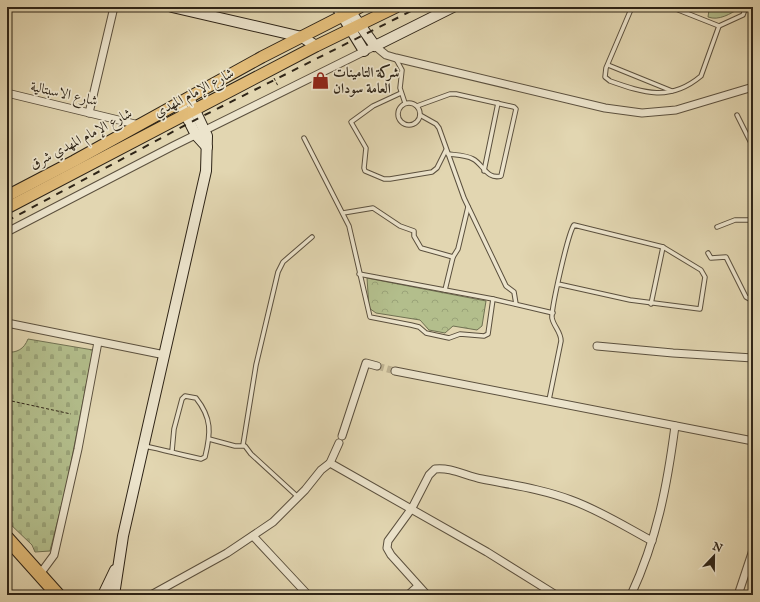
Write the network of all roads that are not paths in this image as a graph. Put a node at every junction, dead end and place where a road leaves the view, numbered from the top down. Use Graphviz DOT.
graph roads {
  1 [pos="114,7"];
  2 [pos="172,7"];
  3 [pos="396,7"];
  4 [pos="453,7"];
  5 [pos="632,7"];
  6 [pos="671,7"];
  7 [pos="746,7"];
  8 [pos="347,10"];
  9 [pos="719,26"];
  10 [pos="355,27"];
  11 [pos="302,37"];
  12 [pos="316,46"];
  13 [pos="375,46"];
  14 [pos="364,51"];
  15 [pos="396,58"];
  16 [pos="608,65"];
  17 [pos="753,87"];
  18 [pos="673,92"];
  19 [pos="7,93"];
  20 [pos="401,93"];
  21 [pos="184,101"];
  22 [pos="498,103"];
  23 [pos="405,104"];
  24 [pos="417,106"];
  25 [pos="191,112"];
  26 [pos="89,113"];
  27 [pos="420,115"];
  28 [pos="737,115"];
  29 [pos="139,124"];
  30 [pos="201,133"];
  31 [pos="753,134"];
  32 [pos="748,137"];
  33 [pos="304,138"];
  34 [pos="753,147"];
  35 [pos="446,150"];
  36 [pos="448,154"];
  37 [pos="484,171"];
  38 [pos="9,193"];
  39 [pos="468,207"];
  40 [pos="7,208"];
  41 [pos="343,213"];
  42 [pos="753,220"];
  43 [pos="716,227"];
  44 [pos="7,232"];
  45 [pos="312,236"];
  46 [pos="663,247"];
  47 [pos="708,253"];
  48 [pos="453,257"];
  49 [pos="359,274"];
  50 [pos="558,284"];
  51 [pos="445,290"];
  52 [pos="493,299"];
  53 [pos="753,301"];
  54 [pos="516,304"];
  55 [pos="651,304"];
  56 [pos="553,313"];
  57 [pos="7,323"];
  58 [pos="98,342"];
  59 [pos="597,346"];
  60 [pos="165,355"];
  61 [pos="753,358"];
  62 [pos="377,366"];
  63 [pos="395,371"];
  64 [pos="549,400"];
  65 [pos="675,426"];
  66 [pos="209,439"];
  67 [pos="753,441"];
  68 [pos="243,445"];
  69 [pos="144,446"];
  70 [pos="172,451"];
  71 [pos="330,463"];
  72 [pos="298,497"];
  73 [pos="412,508"];
  74 [pos="252,536"];
  75 [pos="7,538"];
  76 [pos="652,541"];
  77 [pos="753,550"];
  78 [pos="40,574"];
  79 [pos="418,586"];
  80 [pos="112,593"];
  81 [pos="58,595"];
  82 [pos="151,595"];
  83 [pos="308,595"];
  84 [pos="408,595"];
  85 [pos="426,595"];
  86 [pos="556,595"];
  87 [pos="631,595"];
  88 [pos="738,595"];
  1 -- 26 [label="street"];
  2 -- 11 [label="main road"];
  3 -- 10 [label="main road, شارع الإمام المهدي"];
  4 -- 13 [label="main road"];
  5 -- 16 [label="lane"];
  6 -- 9 [label="lane"];
  7 -- 9 [label="lane"];
  8 -- 10 [label="main road"];
  8 -- 11 [label="main road, شارع الإمام المهدي شرق"];
  9 -- 18 [label="lane"];
  10 -- 12 [label="main road, شارع الإمام المهدي"];
  10 -- 13 [label="main road"];
  10 -- 14 [label="main road"];
  11 -- 12 [label="main road"];
  11 -- 21 [label="main road, شارع الإمام المهدي شرق"];
  12 -- 25 [label="main road, شارع الإمام المهدي"];
  13 -- 14 [label="street"];
  13 -- 15 [label="street"];
  14 -- 30 [label="street"];
  15 -- 17 [label="street"];
  15 -- 20 [label="lane"];
  16 -- 18 [label="lane"];
  16 -- 18 [label="lane"];
  19 -- 26 [label="street, شارع الاسبتالية"];
  20 -- 23 [label="lane"];
  20 -- 35 [label="lane"];
  21 -- 25 [label="main road"];
  21 -- 29 [label="main road, شارع الإمام المهدي شرق"];
  22 -- 24 [label="lane"];
  22 -- 37 [label="lane"];
  22 -- 37 [label="lane"];
  23 -- 24 [label="lane"];
  23 -- 27 [label="lane"];
  24 -- 27 [label="lane"];
  25 -- 30 [label="main road"];
  25 -- 40 [label="main road, شارع الإمام المهدي"];
  26 -- 29 [label="street, شارع الاسبتالية"];
  27 -- 35 [label="lane"];
  28 -- 32 [label="lane"];
  29 -- 38 [label="main road, شارع الإمام المهدي شرق"];
  30 -- 44 [label="street"];
  30 -- 60 [label="main road"];
  31 -- 32 [label="lane"];
  32 -- 34 [label="lane"];
  33 -- 41 [label="lane"];
  35 -- 36 [label="lane"];
  36 -- 37 [label="lane"];
  36 -- 39 [label="lane"];
  39 -- 48 [label="lane"];
  39 -- 54 [label="lane"];
  41 -- 48 [label="lane"];
  41 -- 49 [label="lane"];
  42 -- 43 [label="lane"];
  45 -- 68 [label="lane"];
  46 -- 50 [label="lane"];
  46 -- 55 [label="lane"];
  46 -- 55 [label="lane"];
  47 -- 53 [label="lane"];
  48 -- 51 [label="lane"];
  49 -- 51 [label="lane"];
  49 -- 52 [label="lane"];
  50 -- 55 [label="lane"];
  50 -- 56 [label="lane"];
  51 -- 52 [label="lane"];
  52 -- 54 [label="lane"];
  54 -- 56 [label="lane"];
  56 -- 64 [label="lane"];
  57 -- 58 [label="street"];
  58 -- 60 [label="street"];
  58 -- 78 [label="street"];
  59 -- 61 [label="street"];
  60 -- 69 [label="main road"];
  62 -- 71 [label="street"];
  63 -- 64 [label="street"];
  64 -- 65 [label="street"];
  65 -- 67 [label="street"];
  65 -- 76 [label="street"];
  66 -- 68 [label="lane"];
  66 -- 70 [label="lane"];
  66 -- 70 [label="lane"];
  68 -- 72 [label="lane"];
  69 -- 70 [label="lane"];
  69 -- 80 [label="main road"];
  71 -- 72 [label="street"];
  71 -- 73 [label="street"];
  72 -- 74 [label="street"];
  73 -- 76 [label="street"];
  73 -- 79 [label="street"];
  73 -- 86 [label="street"];
  74 -- 82 [label="street"];
  74 -- 83 [label="street"];
  75 -- 78 [label="highway"];
  76 -- 87 [label="street"];
  77 -- 88 [label="street"];
  78 -- 81 [label="highway"];
  79 -- 84 [label="street"];
  79 -- 85 [label="street"];
}
